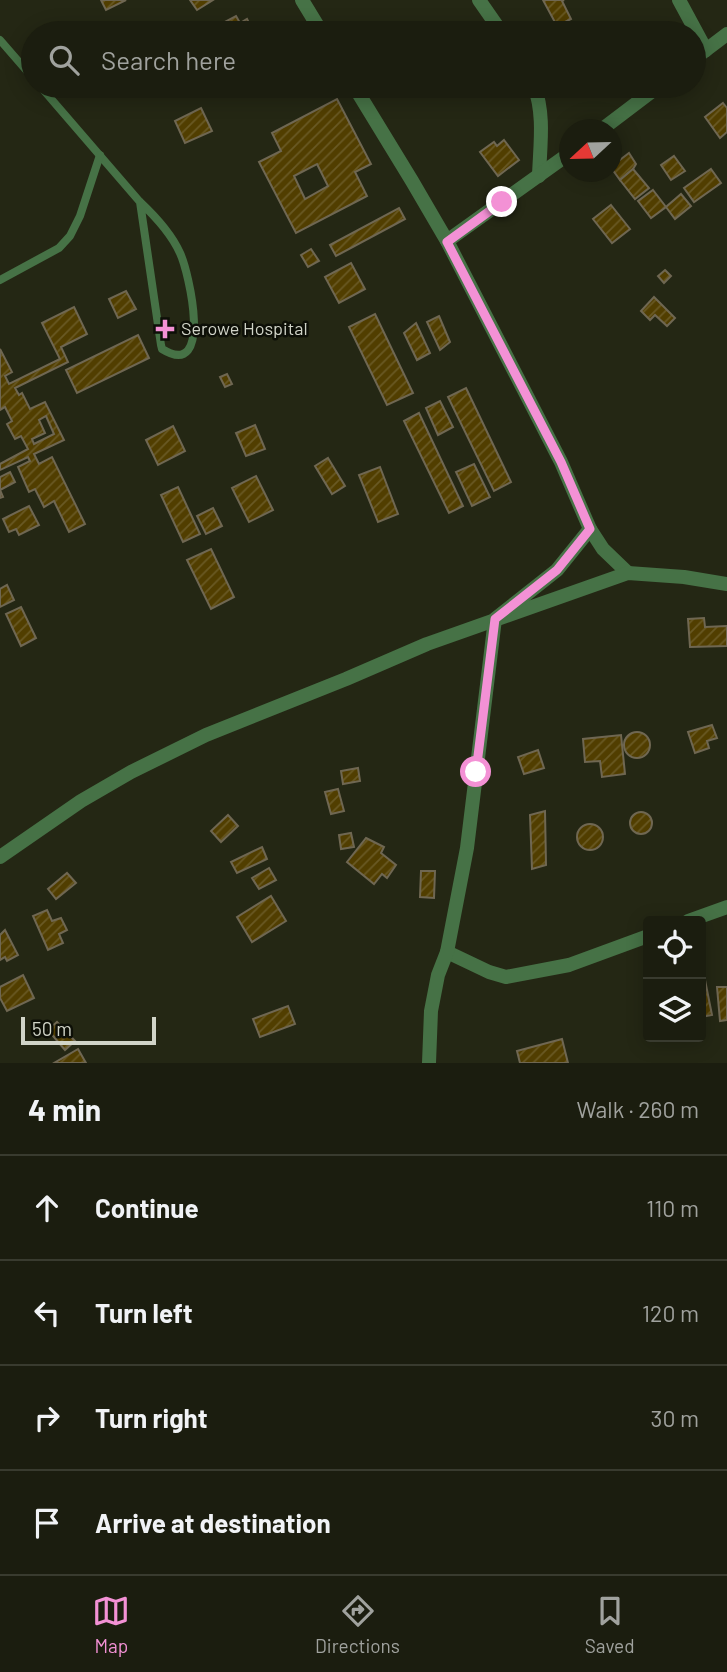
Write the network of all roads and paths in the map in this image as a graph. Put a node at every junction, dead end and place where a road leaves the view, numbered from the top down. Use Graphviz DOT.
graph roads {
  1 [pos="302,0"];
  2 [pos="479,0"];
  3 [pos="679,0"];
  4 [pos="315,21"];
  5 [pos="494,21"];
  6 [pos="690,21"];
  7 [pos="727,34"];
  8 [pos="0,40"];
  9 [pos="706,50"];
  10 [pos="21,64"];
  11 [pos="50,98"];
  12 [pos="361,98"];
  13 [pos="538,98"];
  14 [pos="643,98"];
  15 [pos="616,119"];
  16 [pos="100,155"];
  17 [pos="559,161"];
  18 [pos="539,176"];
  19 [pos="140,202"];
  20 [pos="447,242"];
  21 [pos="0,280"];
  22 [pos="590,529"];
  23 [pos="628,573"];
  24 [pos="727,584"];
  25 [pos="495,619"];
  26 [pos="0,857"];
  27 [pos="727,907"];
  28 [pos="702,916"];
  29 [pos="643,938"];
  30 [pos="447,953"];
  31 [pos="429,1063"];
  1 -- 4 [label="street"];
  2 -- 5 [label="street"];
  3 -- 6 [label="street"];
  7 -- 9 [label="street"];
  8 -- 10 [label="lane"];
  11 -- 16 [label="lane"];
  12 -- 20 [label="street"];
  13 -- 18 [label="street"];
  14 -- 15 [label="street"];
  16 -- 19 [label="lane"];
  16 -- 21 [label="lane"];
  17 -- 18 [label="street"];
  18 -- 20 [label="street"];
  19 -- 19 [label="lane"];
  20 -- 22 [label="street"];
  22 -- 23 [label="street"];
  22 -- 25 [label="street"];
  23 -- 24 [label="street"];
  23 -- 25 [label="street"];
  25 -- 26 [label="street"];
  25 -- 30 [label="street"];
  27 -- 28 [label="street"];
  29 -- 30 [label="street"];
  30 -- 31 [label="street"];
}
